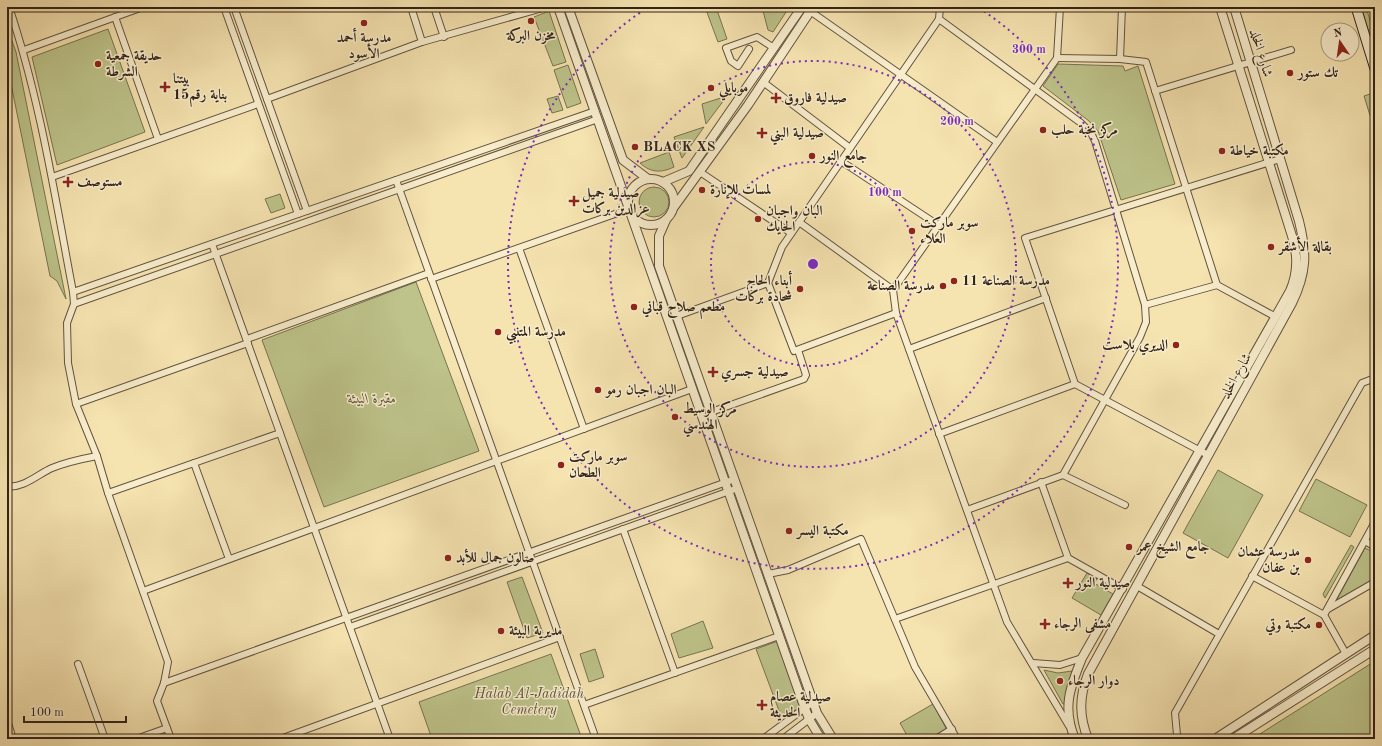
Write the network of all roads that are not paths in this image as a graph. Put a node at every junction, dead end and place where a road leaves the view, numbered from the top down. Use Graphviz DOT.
graph roads {
  1 [pos="9,7"];
  2 [pos="143,7"];
  3 [pos="224,7"];
  4 [pos="234,7"];
  5 [pos="411,7"];
  6 [pos="434,7"];
  7 [pos="546,7"];
  8 [pos="558,7"];
  9 [pos="568,7"];
  10 [pos="802,7"];
  11 [pos="940,7"];
  12 [pos="1060,7"];
  13 [pos="1122,7"];
  14 [pos="1220,7"];
  15 [pos="1234,7"];
  16 [pos="1356,7"];
  17 [pos="533,9"];
  18 [pos="811,9"];
  19 [pos="115,17"];
  20 [pos="939,19"];
  21 [pos="444,37"];
  22 [pos="422,42"];
  23 [pos="774,48"];
  24 [pos="749,49"];
  25 [pos="24,50"];
  26 [pos="1291,50"];
  27 [pos="1056,58"];
  28 [pos="1120,60"];
  29 [pos="1251,63"];
  30 [pos="1240,66"];
  31 [pos="760,67"];
  32 [pos="1375,69"];
  33 [pos="769,73"];
  34 [pos="901,74"];
  35 [pos="763,82"];
  36 [pos="1034,90"];
  37 [pos="1156,91"];
  38 [pos="267,99"];
  39 [pos="258,104"];
  40 [pos="595,111"];
  41 [pos="598,119"];
  42 [pos="158,140"];
  43 [pos="997,142"];
  44 [pos="850,148"];
  45 [pos="1280,159"];
  46 [pos="841,161"];
  47 [pos="1270,162"];
  48 [pos="700,172"];
  49 [pos="52,177"];
  50 [pos="648,179"];
  51 [pos="396,180"];
  52 [pos="663,182"];
  53 [pos="1187,188"];
  54 [pos="399,189"];
  55 [pos="674,207"];
  56 [pos="629,209"];
  57 [pos="1117,209"];
  58 [pos="307,211"];
  59 [pos="298,214"];
  60 [pos="666,220"];
  61 [pos="798,222"];
  62 [pos="938,225"];
  63 [pos="791,233"];
  64 [pos="212,244"];
  65 [pos="519,248"];
  66 [pos="216,254"];
  67 [pos="430,276"];
  68 [pos="768,283"];
  69 [pos="1217,285"];
  70 [pos="892,290"];
  71 [pos="73,292"];
  72 [pos="1046,298"];
  73 [pos="74,304"];
  74 [pos="1145,305"];
  75 [pos="896,313"];
  76 [pos="677,316"];
  77 [pos="1276,317"];
  78 [pos="247,341"];
  79 [pos="909,348"];
  80 [pos="798,350"];
  81 [pos="1375,378"];
  82 [pos="1075,384"];
  83 [pos="692,389"];
  84 [pos="1106,400"];
  85 [pos="76,404"];
  86 [pos="711,412"];
  87 [pos="714,421"];
  88 [pos="704,424"];
  89 [pos="584,429"];
  90 [pos="280,433"];
  91 [pos="939,434"];
  92 [pos="1199,450"];
  93 [pos="1208,455"];
  94 [pos="97,456"];
  95 [pos="497,461"];
  96 [pos="194,463"];
  97 [pos="1062,475"];
  98 [pos="735,479"];
  99 [pos="725,482"];
  100 [pos="1041,482"];
  101 [pos="7,486"];
  102 [pos="738,488"];
  103 [pos="728,492"];
  104 [pos="108,493"];
  105 [pos="1125,505"];
  106 [pos="966,510"];
  107 [pos="1375,522"];
  108 [pos="314,528"];
  109 [pos="623,529"];
  110 [pos="1365,541"];
  111 [pos="1375,547"];
  112 [pos="529,552"];
  113 [pos="1068,558"];
  114 [pos="229,559"];
  115 [pos="533,562"];
  116 [pos="768,574"];
  117 [pos="1252,576"];
  118 [pos="1375,582"];
  119 [pos="993,585"];
  120 [pos="1137,586"];
  121 [pos="1123,589"];
  122 [pos="143,591"];
  123 [pos="1328,609"];
  124 [pos="1324,615"];
  125 [pos="346,617"];
  126 [pos="895,619"];
  127 [pos="350,627"];
  128 [pos="1219,634"];
  129 [pos="1375,635"];
  130 [pos="779,636"];
  131 [pos="560,637"];
  132 [pos="1375,649"];
  133 [pos="1088,650"];
  134 [pos="1346,654"];
  135 [pos="1097,656"];
  136 [pos="1082,658"];
  137 [pos="1033,663"];
  138 [pos="78,664"];
  139 [pos="675,673"];
  140 [pos="164,682"];
  141 [pos="813,702"];
  142 [pos="378,703"];
  143 [pos="584,705"];
  144 [pos="805,708"];
  145 [pos="817,713"];
  146 [pos="810,719"];
  147 [pos="7,720"];
  148 [pos="1070,726"];
  149 [pos="167,728"];
  150 [pos="952,730"];
  151 [pos="284,738"];
  152 [pos="13,739"];
  153 [pos="105,739"];
  154 [pos="136,739"];
  155 [pos="171,739"];
  156 [pos="390,739"];
  157 [pos="596,739"];
  158 [pos="763,739"];
  159 [pos="783,739"];
  160 [pos="821,739"];
  161 [pos="833,739"];
  162 [pos="936,739"];
  163 [pos="957,739"];
  164 [pos="1075,739"];
  165 [pos="1088,739"];
  166 [pos="1181,739"];
  167 [pos="1215,739"];
  168 [pos="1233,739"];
  1 -- 25 [label="street"];
  2 -- 19 [label="street"];
  3 -- 39 [label="street"];
  4 -- 38 [label="street"];
  5 -- 22 [label="street"];
  6 -- 21 [label="street"];
  7 -- 17 [label="street"];
  8 -- 40 [label="street"];
  9 -- 50 [label="street"];
  10 -- 23 [label="street"];
  11 -- 20 [label="street"];
  12 -- 27 [label="street"];
  13 -- 28 [label="street"];
  14 -- 30 [label="street"];
  15 -- 29 [label="street, شارع الخلد"];
  16 -- 32 [label="main road"];
  17 -- 21 [label="street"];
  18 -- 33 [label="street"];
  18 -- 34 [label="street"];
  19 -- 25 [label="street"];
  19 -- 42 [label="street"];
  20 -- 34 [label="street"];
  20 -- 36 [label="street"];
  21 -- 22 [label="street"];
  22 -- 38 [label="street"];
  23 -- 24 [label="street"];
  23 -- 31 [label="street"];
  25 -- 49 [label="street"];
  26 -- 29 [label="street"];
  27 -- 28 [label="street"];
  27 -- 36 [label="street"];
  28 -- 37 [label="street"];
  29 -- 30 [label="street"];
  29 -- 45 [label="street, شارع الخلد"];
  30 -- 37 [label="street"];
  30 -- 47 [label="street"];
  31 -- 33 [label="street"];
  31 -- 52 [label="street"];
  33 -- 35 [label="street"];
  34 -- 43 [label="street"];
  34 -- 44 [label="street"];
  35 -- 44 [label="street"];
  35 -- 48 [label="street"];
  36 -- 43 [label="street"];
  36 -- 57 [label="street"];
  37 -- 53 [label="street"];
  38 -- 58 [label="street"];
  39 -- 42 [label="street"];
  39 -- 59 [label="street"];
  40 -- 41 [label="street"];
  40 -- 51 [label="street"];
  41 -- 54 [label="street"];
  41 -- 56 [label="street"];
  42 -- 49 [label="street"];
  43 -- 62 [label="street"];
  44 -- 46 [label="street"];
  45 -- 47 [label="street"];
  45 -- 93 [label="street, شارع الخلد"];
  46 -- 61 [label="street"];
  46 -- 62 [label="street"];
  47 -- 53 [label="street"];
  47 -- 77 [label="street"];
  48 -- 55 [label="street"];
  48 -- 63 [label="street"];
  49 -- 71 [label="street"];
  50 -- 52 [label="street"];
  50 -- 56 [label="street"];
  51 -- 54 [label="street"];
  51 -- 58 [label="street"];
  52 -- 55 [label="street"];
  53 -- 57 [label="street"];
  53 -- 69 [label="street"];
  54 -- 66 [label="street"];
  54 -- 67 [label="street"];
  55 -- 60 [label="street"];
  56 -- 60 [label="street"];
  56 -- 65 [label="street"];
  56 -- 83 [label="street"];
  57 -- 72 [label="street"];
  57 -- 74 [label="street"];
  58 -- 59 [label="street"];
  59 -- 64 [label="street"];
  60 -- 76 [label="street"];
  61 -- 63 [label="street"];
  61 -- 70 [label="street"];
  62 -- 70 [label="street"];
  63 -- 68 [label="street"];
  64 -- 66 [label="street"];
  64 -- 71 [label="street"];
  65 -- 67 [label="street"];
  65 -- 89 [label="street"];
  66 -- 73 [label="street"];
  66 -- 78 [label="street"];
  67 -- 78 [label="street"];
  67 -- 95 [label="street"];
  68 -- 76 [label="street"];
  68 -- 80 [label="street"];
  69 -- 74 [label="street"];
  69 -- 77 [label="street"];
  70 -- 75 [label="street"];
  71 -- 73 [label="street"];
  72 -- 79 [label="street"];
  72 -- 82 [label="street"];
  73 -- 85 [label="street"];
  74 -- 84 [label="street"];
  75 -- 79 [label="street"];
  75 -- 80 [label="street"];
  76 -- 86 [label="street"];
  77 -- 92 [label="street"];
  78 -- 85 [label="street"];
  78 -- 90 [label="street"];
  79 -- 91 [label="street"];
  80 -- 86 [label="street"];
  81 -- 117 [label="street"];
  82 -- 84 [label="street"];
  82 -- 91 [label="street"];
  83 -- 88 [label="street"];
  83 -- 89 [label="street"];
  84 -- 92 [label="street"];
  84 -- 97 [label="street"];
  85 -- 94 [label="street"];
  86 -- 87 [label="street"];
  87 -- 88 [label="street"];
  87 -- 98 [label="street"];
  88 -- 99 [label="street"];
  89 -- 95 [label="street"];
  90 -- 96 [label="street"];
  90 -- 108 [label="street"];
  91 -- 106 [label="street"];
  92 -- 93 [label="street"];
  92 -- 121 [label="street"];
  93 -- 120 [label="street, شارع الخلد"];
  94 -- 101 [label="street"];
  94 -- 104 [label="street"];
  95 -- 108 [label="street"];
  95 -- 112 [label="street"];
  96 -- 104 [label="street"];
  96 -- 114 [label="street"];
  97 -- 100 [label="street"];
  97 -- 105 [label="street"];
  98 -- 99 [label="street"];
  98 -- 102 [label="street"];
  99 -- 103 [label="street"];
  99 -- 112 [label="street"];
  100 -- 106 [label="street"];
  100 -- 113 [label="street"];
  102 -- 103 [label="street"];
  102 -- 116 [label="street"];
  103 -- 109 [label="street"];
  103 -- 130 [label="street"];
  104 -- 122 [label="street"];
  106 -- 119 [label="street"];
  107 -- 110 [label="street"];
  108 -- 114 [label="street"];
  108 -- 125 [label="street"];
  109 -- 115 [label="street"];
  109 -- 139 [label="street"];
  110 -- 111 [label="street"];
  110 -- 123 [label="street"];
  112 -- 115 [label="street"];
  112 -- 125 [label="street"];
  113 -- 119 [label="street"];
  113 -- 121 [label="street"];
  114 -- 122 [label="street"];
  115 -- 127 [label="street"];
  115 -- 131 [label="street"];
  116 -- 126 [label="street"];
  116 -- 141 [label="street"];
  117 -- 124 [label="street"];
  117 -- 128 [label="street"];
  118 -- 123 [label="street"];
  119 -- 126 [label="street"];
  119 -- 137 [label="street"];
  120 -- 128 [label="street"];
  120 -- 135 [label="street, شارع الخلد"];
  121 -- 133 [label="street"];
  122 -- 140 [label="street"];
  123 -- 124 [label="street"];
  124 -- 134 [label="street"];
  125 -- 127 [label="street"];
  125 -- 140 [label="street"];
  126 -- 150 [label="street"];
  127 -- 142 [label="street"];
  128 -- 166 [label="street"];
  129 -- 134 [label="street"];
  130 -- 139 [label="street"];
  130 -- 144 [label="street"];
  131 -- 142 [label="street"];
  131 -- 143 [label="street"];
  132 -- 168 [label="street"];
  133 -- 135 [label="street"];
  133 -- 136 [label="street"];
  134 -- 167 [label="street"];
  135 -- 165 [label="street, شارع الخلد"];
  136 -- 137 [label="street"];
  136 -- 148 [label="street"];
  137 -- 148 [label="street"];
  138 -- 153 [label="street"];
  139 -- 143 [label="street"];
  140 -- 149 [label="street"];
  141 -- 144 [label="street"];
  141 -- 145 [label="street"];
  142 -- 151 [label="street"];
  142 -- 156 [label="street"];
  143 -- 157 [label="street"];
  144 -- 146 [label="street"];
  144 -- 158 [label="street"];
  145 -- 146 [label="street"];
  145 -- 161 [label="street"];
  146 -- 159 [label="street"];
  146 -- 160 [label="street"];
  147 -- 152 [label="street"];
  148 -- 164 [label="street"];
  149 -- 154 [label="street"];
  149 -- 155 [label="street"];
  150 -- 162 [label="street"];
  150 -- 163 [label="street"];
}
